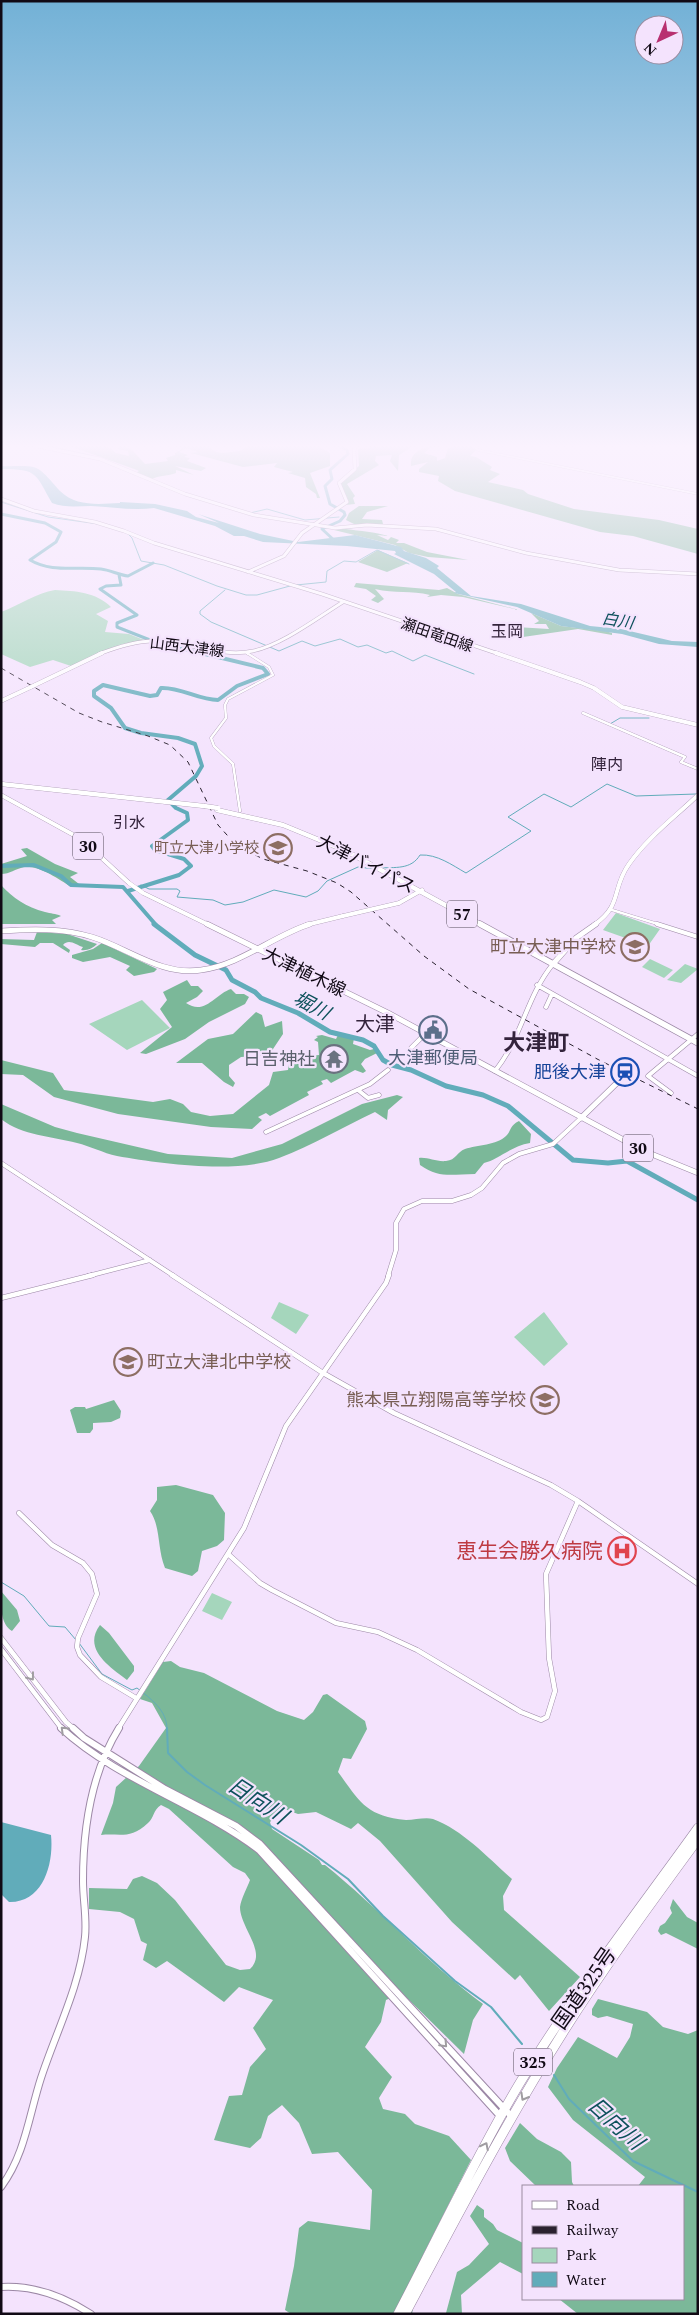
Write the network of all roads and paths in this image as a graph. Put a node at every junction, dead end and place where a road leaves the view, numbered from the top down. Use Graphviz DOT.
graph roads {
  1 [pos="183,552"];
  2 [pos="287,552"];
  3 [pos="522,552"];
  4 [pos="248,572"];
  5 [pos="698,574"];
  6 [pos="343,602"];
  7 [pos="246,652"];
  8 [pos="1,701"];
  9 [pos="583,714"];
  10 [pos="698,725"];
  11 [pos="698,769"];
  12 [pos="1,785"];
  13 [pos="1,795"];
  14 [pos="698,795"];
  15 [pos="240,811"];
  16 [pos="421,891"];
  17 [pos="612,910"];
  18 [pos="1,931"];
  19 [pos="698,937"];
  20 [pos="255,948"];
  21 [pos="554,963"];
  22 [pos="537,985"];
  23 [pos="552,994"];
  24 [pos="546,1007"];
  25 [pos="425,1034"];
  26 [pos="696,1039"];
  27 [pos="411,1048"];
  28 [pos="668,1059"];
  29 [pos="388,1070"];
  30 [pos="495,1071"];
  31 [pos="698,1076"];
  32 [pos="621,1079"];
  33 [pos="358,1090"];
  34 [pos="671,1093"];
  35 [pos="379,1095"];
  36 [pos="581,1118"];
  37 [pos="266,1132"];
  38 [pos="1,1163"];
  39 [pos="698,1173"];
  40 [pos="150,1260"];
  41 [pos="1,1298"];
  42 [pos="323,1373"];
  43 [pos="578,1501"];
  44 [pos="19,1513"];
  45 [pos="228,1554"];
  46 [pos="698,1584"];
  47 [pos="1,1638"];
  48 [pos="1,1650"];
  49 [pos="138,1696"];
  50 [pos="104,1756"];
  51 [pos="698,1828"];
  52 [pos="698,1839"];
  53 [pos="502,2113"];
  54 [pos="510,2121"];
  55 [pos="1,2187"];
  56 [pos="1,2287"];
  57 [pos="91,2314"];
  58 [pos="398,2314"];
  59 [pos="405,2314"];
  1 -- 4 [label="main road, 瀬田竜田線"];
  2 -- 4 [label="main road"];
  3 -- 5 [label="main road"];
  4 -- 6 [label="main road, 瀬田竜田線"];
  6 -- 7 [label="main road, 山西大津線"];
  6 -- 10 [label="main road, 瀬田竜田線"];
  7 -- 8 [label="main road, 山西大津線"];
  7 -- 15 [label="street"];
  9 -- 11 [label="street"];
  12 -- 16 [label="highway, 大津バイパス / 57, bridge"];
  13 -- 20 [label="main road, 大津植木線 / 30"];
  14 -- 17 [label="main road"];
  16 -- 20 [label="main road, bridge"];
  16 -- 21 [label="highway, 大津バイパス / 57"];
  17 -- 19 [label="street"];
  17 -- 21 [label="main road"];
  18 -- 20 [label="main road"];
  20 -- 25 [label="main road, 大津植木線 / 30"];
  21 -- 22 [label="street"];
  21 -- 26 [label="highway, 大津バイパス / 57"];
  22 -- 23 [label="street"];
  22 -- 30 [label="street"];
  23 -- 24 [label="street"];
  23 -- 28 [label="street"];
  25 -- 27 [label="street"];
  25 -- 30 [label="main road, 大津植木線 / 30"];
  26 -- 28 [label="street"];
  28 -- 31 [label="street"];
  28 -- 34 [label="street"];
  29 -- 33 [label="street"];
  30 -- 36 [label="main road, 大津植木線 / 30"];
  32 -- 36 [label="main road"];
  33 -- 35 [label="street"];
  33 -- 37 [label="street"];
  36 -- 39 [label="main road, 大津植木線 / 30"];
  36 -- 42 [label="street"];
  38 -- 40 [label="street"];
  40 -- 41 [label="street"];
  40 -- 42 [label="street"];
  42 -- 43 [label="street"];
  42 -- 45 [label="street"];
  43 -- 45 [label="street"];
  43 -- 46 [label="street"];
  44 -- 49 [label="street"];
  45 -- 49 [label="street"];
  47 -- 50 [label="street, one-way"];
  50 -- 48 [label="street, one-way"];
  49 -- 50 [label="street"];
  50 -- 53 [label="street"];
  50 -- 55 [label="street"];
  51 -- 53 [label="highway, 国道325号 / 325"];
  52 -- 54 [label="highway, 国道325号 / 325, one-way"];
  53 -- 54 [label="street"];
  58 -- 53 [label="highway, 国道325号 / 325, one-way"];
  54 -- 59 [label="highway, 国道325号 / 325"];
  56 -- 57 [label="street"];
}
